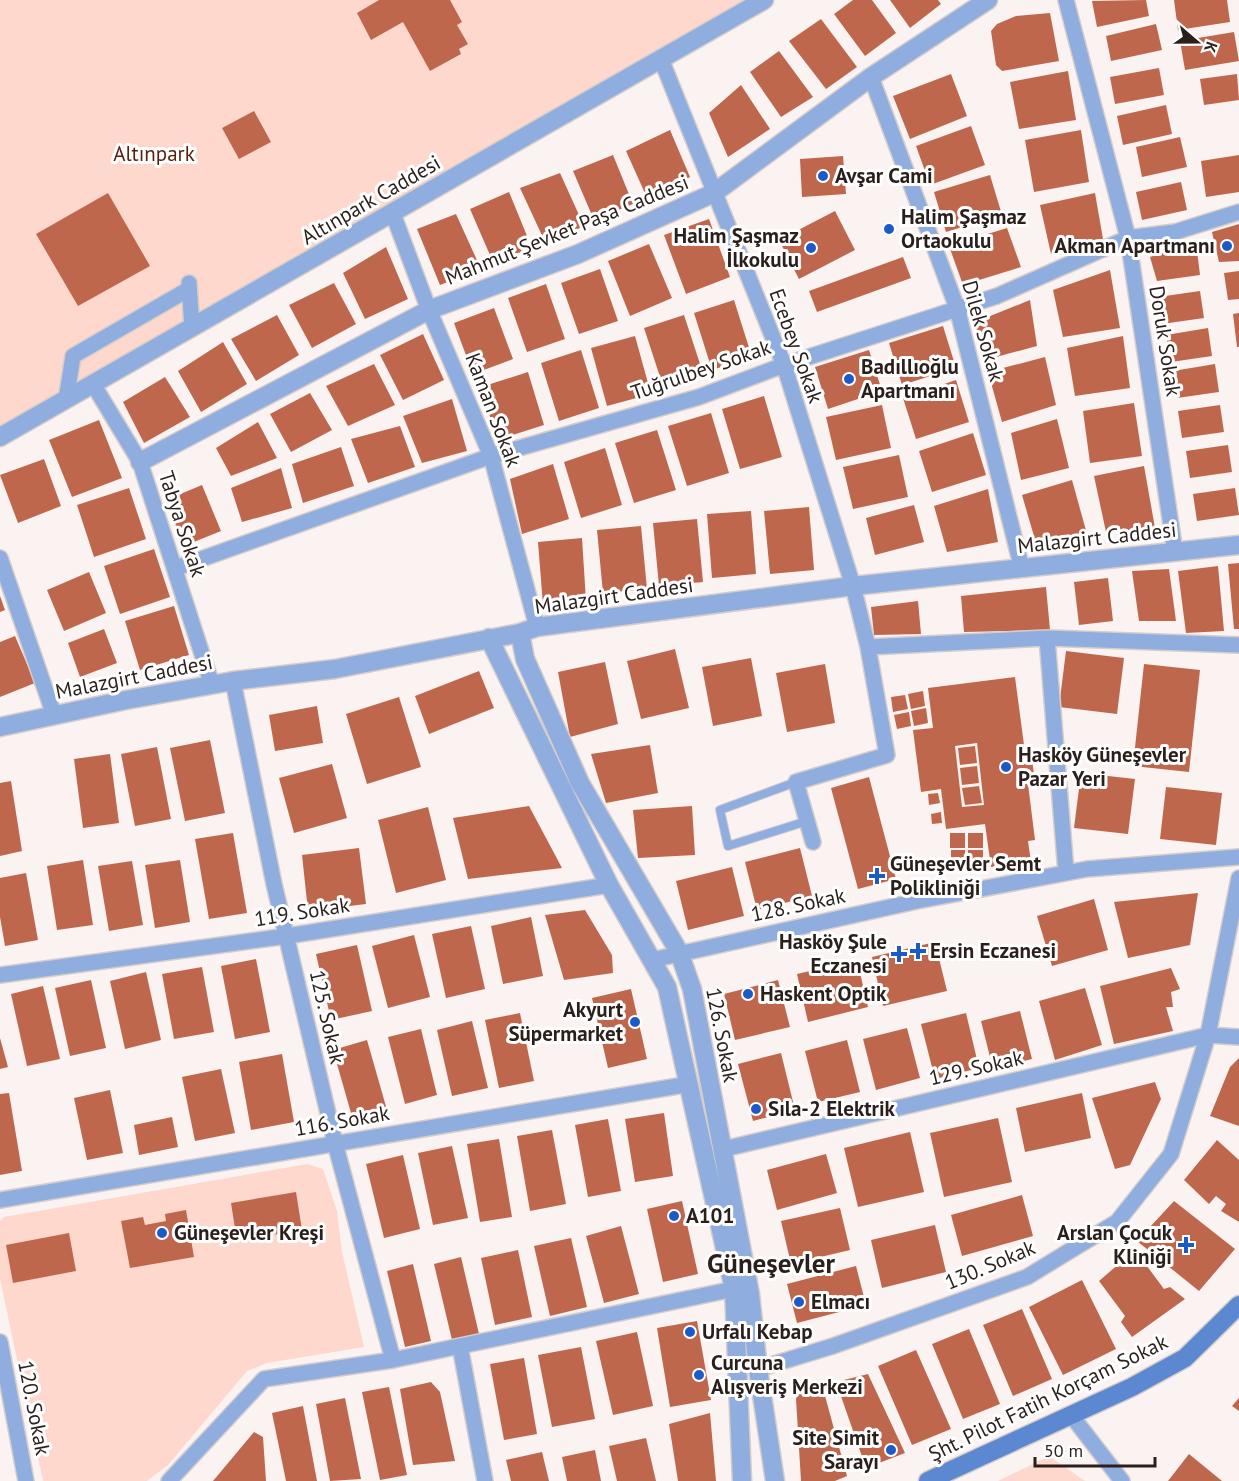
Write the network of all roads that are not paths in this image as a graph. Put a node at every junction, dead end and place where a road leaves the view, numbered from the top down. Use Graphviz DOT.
graph roads {
  1 [pos="764,0"];
  2 [pos="988,0"];
  3 [pos="1066,0"];
  4 [pos="662,58"];
  5 [pos="871,77"];
  6 [pos="714,194"];
  7 [pos="1239,212"];
  8 [pos="393,214"];
  9 [pos="1128,238"];
  10 [pos="957,308"];
  11 [pos="429,310"];
  12 [pos="192,328"];
  13 [pos="784,364"];
  14 [pos="93,384"];
  15 [pos="66,400"];
  16 [pos="0,437"];
  17 [pos="491,456"];
  18 [pos="140,462"];
  19 [pos="1239,545"];
  20 [pos="1175,552"];
  21 [pos="0,558"];
  22 [pos="176,568"];
  23 [pos="1022,569"];
  24 [pos="853,586"];
  25 [pos="528,630"];
  26 [pos="489,638"];
  27 [pos="1047,638"];
  28 [pos="1239,645"];
  29 [pos="868,647"];
  30 [pos="233,681"];
  31 [pos="212,685"];
  32 [pos="54,715"];
  33 [pos="0,727"];
  34 [pos="796,782"];
  35 [pos="807,821"];
  36 [pos="813,842"];
  37 [pos="1239,856"];
  38 [pos="1066,873"];
  39 [pos="1239,878"];
  40 [pos="609,885"];
  41 [pos="287,936"];
  42 [pos="679,952"];
  43 [pos="652,960"];
  44 [pos="0,975"];
  45 [pos="1208,1035"];
  46 [pos="1239,1037"];
  47 [pos="690,1084"];
  48 [pos="335,1143"];
  49 [pos="724,1149"];
  50 [pos="0,1200"];
  51 [pos="734,1289"];
  52 [pos="1239,1305"];
  53 [pos="0,1342"];
  54 [pos="460,1346"];
  55 [pos="393,1360"];
  56 [pos="758,1369"];
  57 [pos="1071,1415"];
  58 [pos="26,1481"];
  59 [pos="169,1481"];
  60 [pos="485,1481"];
  61 [pos="742,1481"];
  62 [pos="775,1481"];
  63 [pos="928,1481"];
  64 [pos="1122,1481"];
  1 -- 4 [label="street, Altınpark Caddesi"];
  2 -- 5 [label="street, Mahmut Şevket Paşa Caddesi"];
  3 -- 9 [label="street, Doruk Sokak"];
  4 -- 6 [label="street, Ecebey Sokak"];
  4 -- 8 [label="street, Altınpark Caddesi"];
  5 -- 6 [label="street, Mahmut Şevket Paşa Caddesi"];
  5 -- 10 [label="street, Dilek Sokak"];
  6 -- 11 [label="street, Mahmut Şevket Paşa Caddesi"];
  6 -- 13 [label="street, Ecebey Sokak"];
  7 -- 9 [label="street, Tuğrulbey Sokak"];
  8 -- 11 [label="street, Kaman Sokak"];
  8 -- 12 [label="street, Altınpark Caddesi"];
  9 -- 10 [label="street, Tuğrulbey Sokak"];
  9 -- 20 [label="street, Doruk Sokak"];
  10 -- 13 [label="street, Tuğrulbey Sokak"];
  10 -- 23 [label="street, Dilek Sokak"];
  11 -- 17 [label="street, Kaman Sokak"];
  11 -- 18 [label="street, Mahmut Şevket Paşa Caddesi"];
  12 -- 14 [label="street, Altınpark Caddesi"];
  12 -- 15 [label="street"];
  13 -- 17 [label="street, Tuğrulbey Sokak"];
  13 -- 24 [label="street, Ecebey Sokak"];
  14 -- 15 [label="street, Altınpark Caddesi"];
  14 -- 18 [label="street, Tabya Sokak"];
  15 -- 16 [label="street, Altınpark Caddesi"];
  17 -- 22 [label="street, Tuğrulbey Sokak"];
  17 -- 25 [label="street, Kaman Sokak"];
  18 -- 22 [label="street, Tabya Sokak"];
  19 -- 20 [label="street, Malazgirt Caddesi"];
  20 -- 23 [label="street, Malazgirt Caddesi"];
  21 -- 32 [label="street"];
  22 -- 31 [label="street, Tabya Sokak"];
  23 -- 24 [label="street, Malazgirt Caddesi"];
  24 -- 25 [label="street, Malazgirt Caddesi"];
  24 -- 29 [label="street, Ecebey Sokak"];
  25 -- 26 [label="street, Malazgirt Caddesi"];
  25 -- 42 [label="street, 126. Sokak"];
  26 -- 30 [label="street, Malazgirt Caddesi"];
  26 -- 40 [label="street, 126. Sokak"];
  27 -- 28 [label="street"];
  27 -- 29 [label="street"];
  27 -- 38 [label="street"];
  29 -- 34 [label="street, Ecebey Sokak"];
  30 -- 31 [label="street, Malazgirt Caddesi"];
  30 -- 41 [label="street, 125. Sokak"];
  31 -- 32 [label="street, Malazgirt Caddesi"];
  32 -- 33 [label="street, Malazgirt Caddesi"];
  34 -- 35 [label="street"];
  34 -- 35 [label="lane"];
  35 -- 36 [label="street"];
  37 -- 38 [label="street, 128. Sokak"];
  38 -- 42 [label="street, 128. Sokak"];
  39 -- 45 [label="street, 130. Sokak"];
  40 -- 41 [label="street, 119. Sokak"];
  40 -- 43 [label="street, 126. Sokak"];
  41 -- 44 [label="street, 119. Sokak"];
  41 -- 48 [label="street, 125. Sokak"];
  42 -- 43 [label="street, 128. Sokak"];
  42 -- 49 [label="street, 126. Sokak"];
  43 -- 47 [label="street, 126. Sokak"];
  45 -- 46 [label="street, 129. Sokak"];
  45 -- 49 [label="street, 129. Sokak"];
  45 -- 56 [label="street, 130. Sokak"];
  47 -- 48 [label="street, 116. Sokak"];
  47 -- 51 [label="street, 126. Sokak"];
  48 -- 50 [label="street, 116. Sokak"];
  48 -- 55 [label="street, 125. Sokak"];
  49 -- 56 [label="street, 126. Sokak"];
  51 -- 54 [label="street"];
  51 -- 61 [label="street, 126. Sokak"];
  52 -- 57 [label="main road, Şht. Pilot Fatih Korçam Sokak"];
  53 -- 58 [label="street, 120. Sokak"];
  54 -- 55 [label="street"];
  54 -- 60 [label="street"];
  55 -- 59 [label="street"];
  56 -- 62 [label="street, 126. Sokak"];
  57 -- 63 [label="main road, Şht. Pilot Fatih Korçam Sokak"];
  57 -- 64 [label="street"];
}
